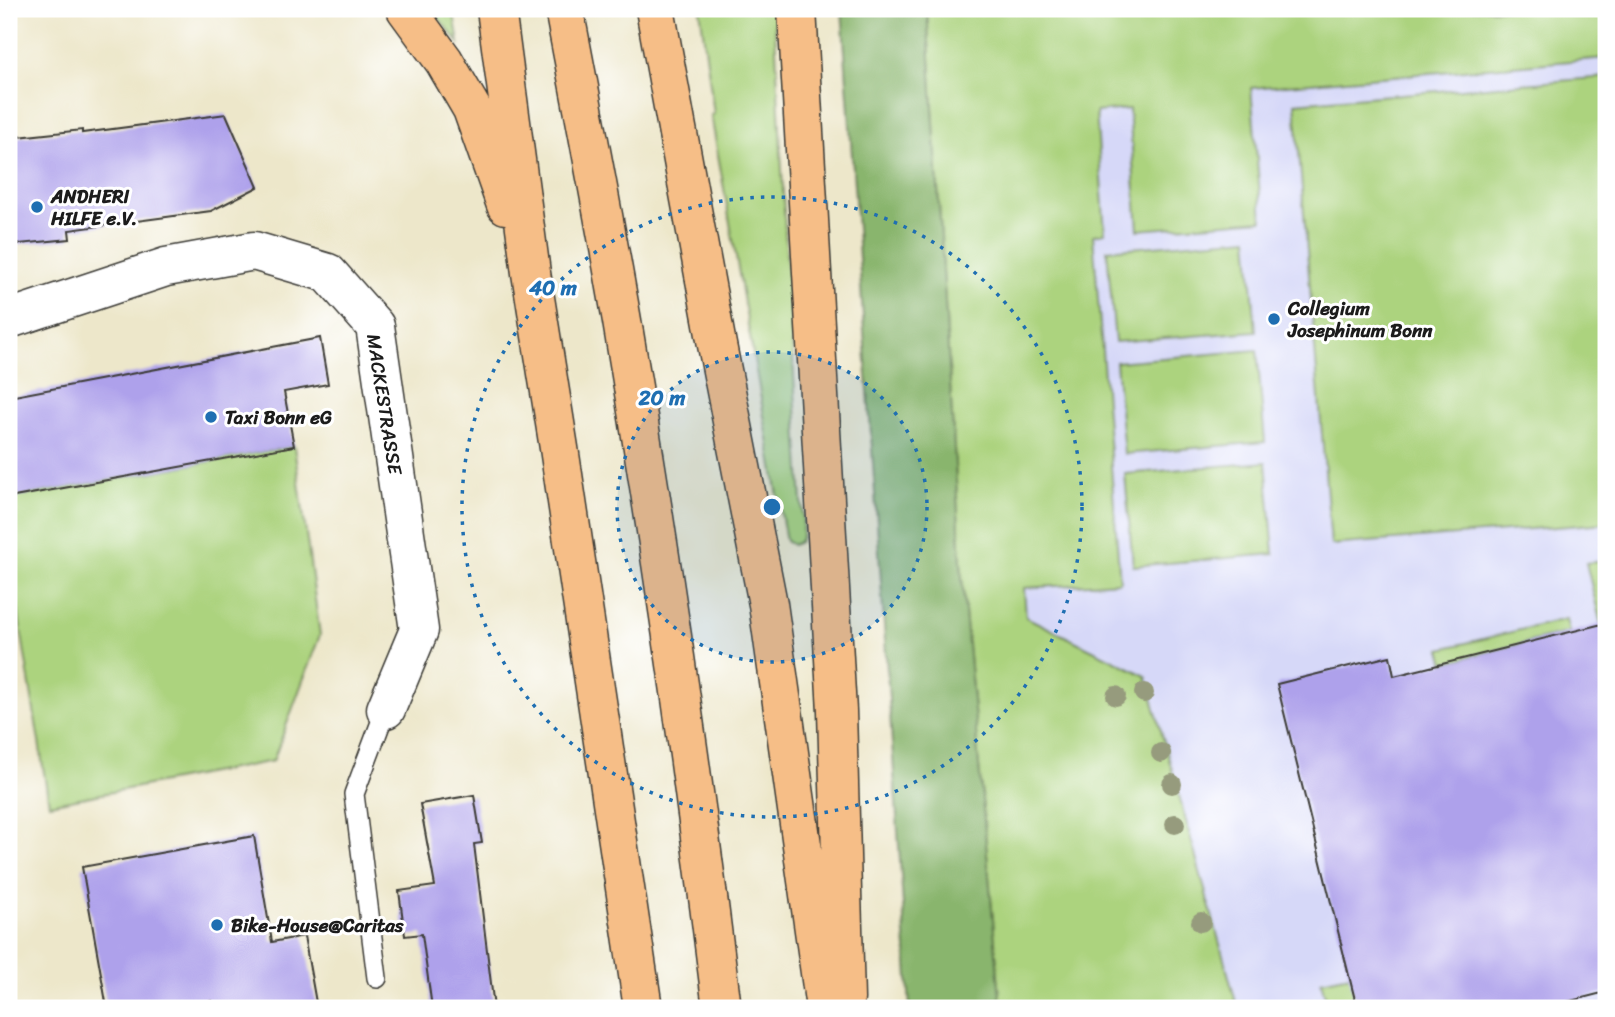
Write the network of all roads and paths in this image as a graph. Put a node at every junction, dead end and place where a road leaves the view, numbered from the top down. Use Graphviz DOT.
graph roads {
  1 [pos="407,9"];
  2 [pos="496,9"];
  3 [pos="564,9"];
  4 [pos="656,9"];
  5 [pos="797,9"];
  6 [pos="531,273"];
  7 [pos="9,319"];
  8 [pos="386,709"];
  9 [pos="377,978"];
  10 [pos="643,1008"];
  11 [pos="722,1008"];
  12 [pos="825,1008"];
  13 [pos="846,1008"];
  1 -- 6 [label="highway"];
  2 -- 6 [label="highway"];
  3 -- 11 [label="highway"];
  4 -- 12 [label="highway"];
  5 -- 13 [label="highway"];
  6 -- 10 [label="highway"];
  7 -- 8 [label="street, MACKESTRASSE"];
  8 -- 9 [label="lane"];
}
